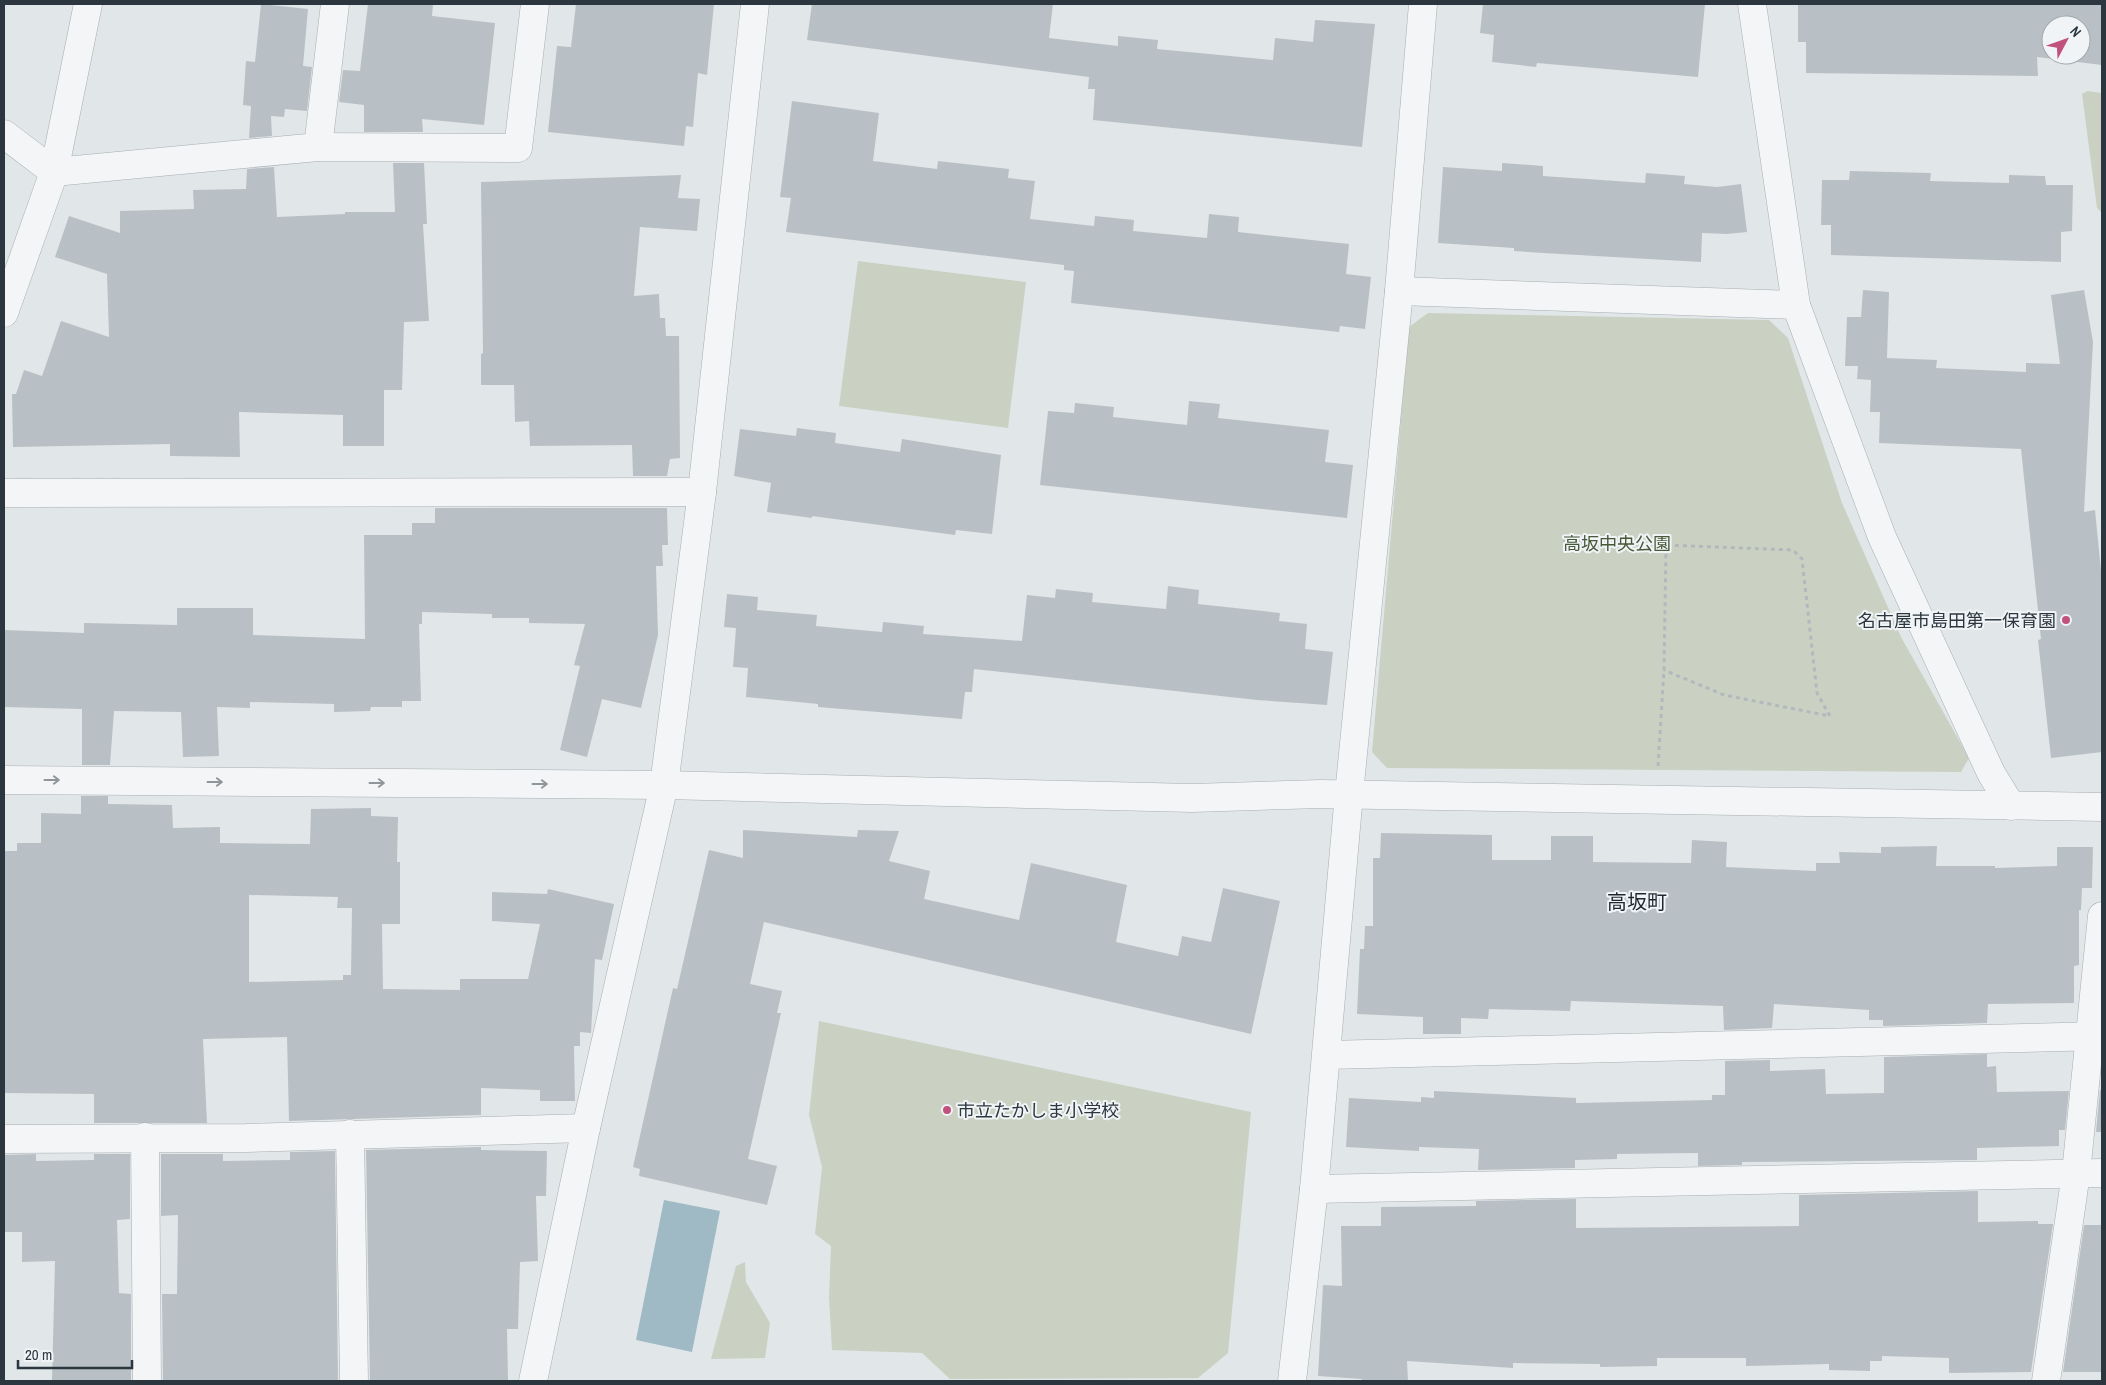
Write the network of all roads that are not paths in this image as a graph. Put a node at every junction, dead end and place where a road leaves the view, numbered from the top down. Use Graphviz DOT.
graph roads {
  1 [pos="88,4"];
  2 [pos="336,4"];
  3 [pos="535,4"];
  4 [pos="755,4"];
  5 [pos="1423,4"];
  6 [pos="1752,4"];
  7 [pos="4,134"];
  8 [pos="318,147"];
  9 [pos="54,172"];
  10 [pos="1400,292"];
  11 [pos="1796,304"];
  12 [pos="4,313"];
  13 [pos="702,492"];
  14 [pos="4,493"];
  15 [pos="4,780"];
  16 [pos="664,785"];
  17 [pos="1349,794"];
  18 [pos="2012,806"];
  19 [pos="2102,807"];
  20 [pos="2102,916"];
  21 [pos="2095,1036"];
  22 [pos="1326,1055"];
  23 [pos="586,1128"];
  24 [pos="350,1134"];
  25 [pos="145,1137"];
  26 [pos="4,1139"];
  27 [pos="2089,1173"];
  28 [pos="1314,1189"];
  29 [pos="147,1381"];
  30 [pos="354,1381"];
  31 [pos="533,1381"];
  32 [pos="1292,1381"];
  33 [pos="2046,1381"];
  1 -- 9 [label="street"];
  2 -- 8 [label="street"];
  3 -- 8 [label="street"];
  4 -- 13 [label="street"];
  5 -- 10 [label="street"];
  6 -- 11 [label="street"];
  7 -- 9 [label="street"];
  8 -- 9 [label="street"];
  9 -- 12 [label="street"];
  10 -- 11 [label="street"];
  10 -- 17 [label="street"];
  11 -- 18 [label="street"];
  13 -- 14 [label="street"];
  13 -- 16 [label="street"];
  15 -- 16 [label="street, one-way"];
  16 -- 17 [label="street"];
  16 -- 23 [label="street"];
  17 -- 18 [label="street"];
  17 -- 22 [label="street"];
  18 -- 19 [label="street"];
  20 -- 21 [label="street"];
  21 -- 22 [label="street"];
  21 -- 27 [label="street"];
  22 -- 28 [label="street"];
  23 -- 24 [label="street"];
  23 -- 31 [label="street"];
  24 -- 25 [label="street"];
  24 -- 30 [label="street"];
  25 -- 26 [label="street"];
  25 -- 29 [label="street"];
  27 -- 28 [label="street"];
  27 -- 33 [label="street"];
  28 -- 32 [label="street"];
}
